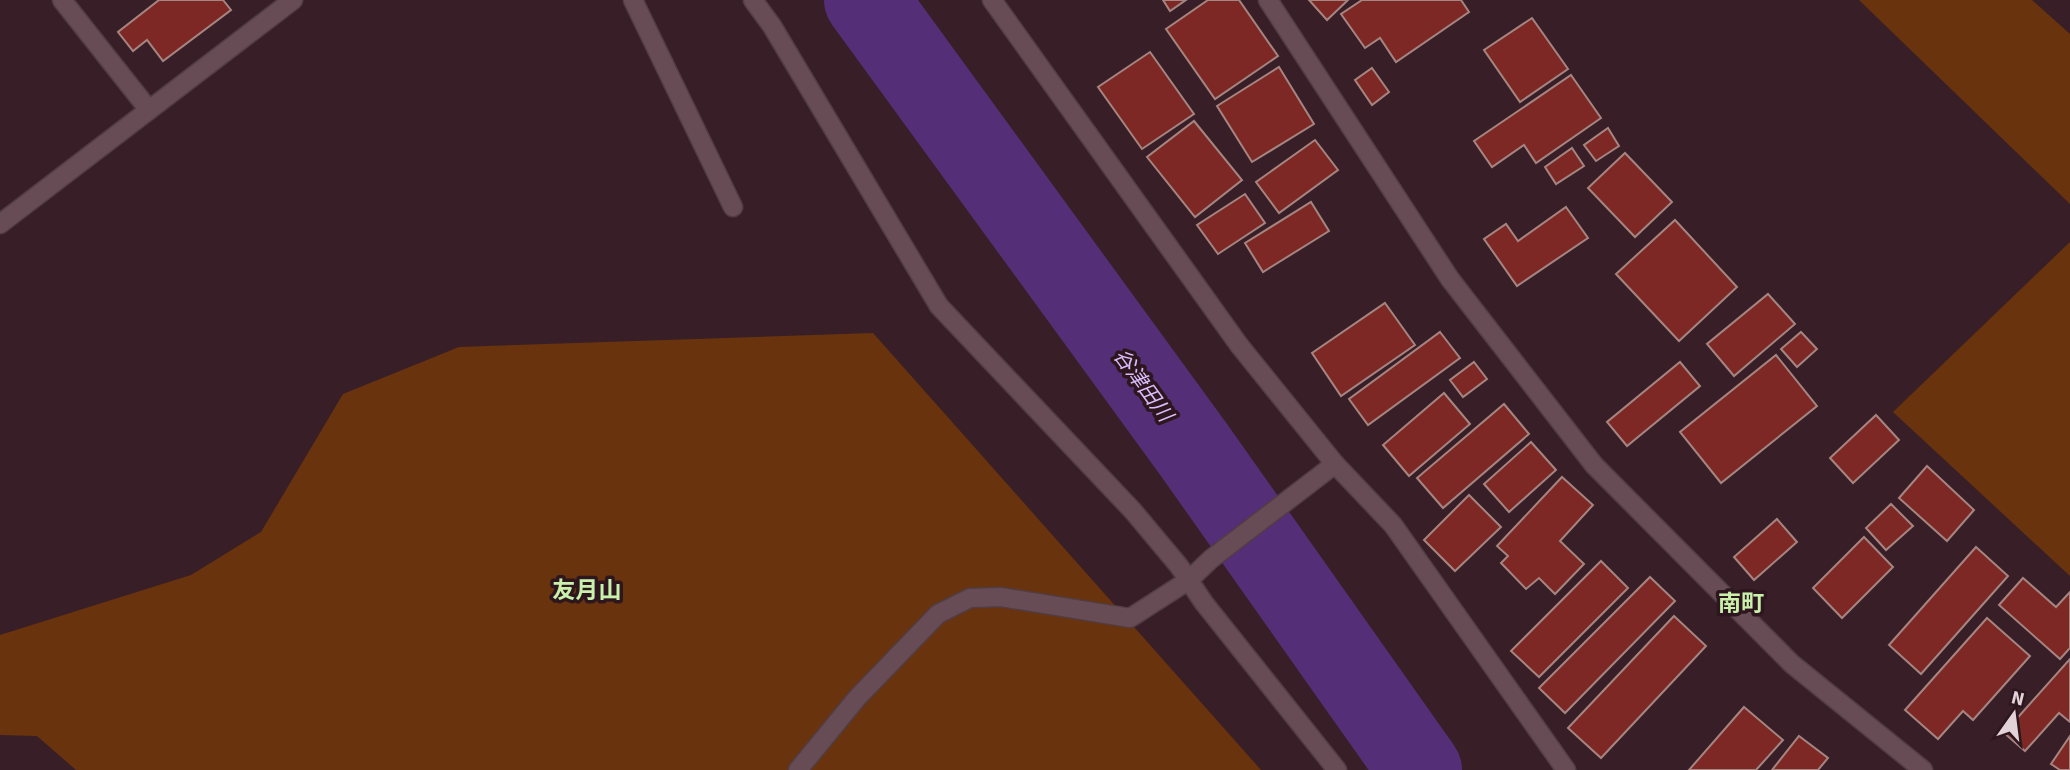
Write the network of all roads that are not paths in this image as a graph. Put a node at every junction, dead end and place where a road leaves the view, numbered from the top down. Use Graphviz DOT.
graph roads {
  1 [pos="62,0"];
  2 [pos="293,0"];
  3 [pos="633,0"];
  4 [pos="753,0"];
  5 [pos="992,0"];
  6 [pos="1268,0"];
  7 [pos="149,110"];
  8 [pos="733,207"];
  9 [pos="0,224"];
  10 [pos="1335,464"];
  11 [pos="1189,580"];
  12 [pos="798,770"];
  13 [pos="1337,770"];
  14 [pos="1566,770"];
  15 [pos="1923,770"];
  1 -- 7 [label="street"];
  2 -- 7 [label="street"];
  3 -- 8 [label="street"];
  4 -- 11 [label="street"];
  5 -- 10 [label="street"];
  6 -- 15 [label="street"];
  7 -- 9 [label="street"];
  10 -- 11 [label="street"];
  10 -- 14 [label="street"];
  11 -- 12 [label="street"];
  11 -- 13 [label="street"];
}
